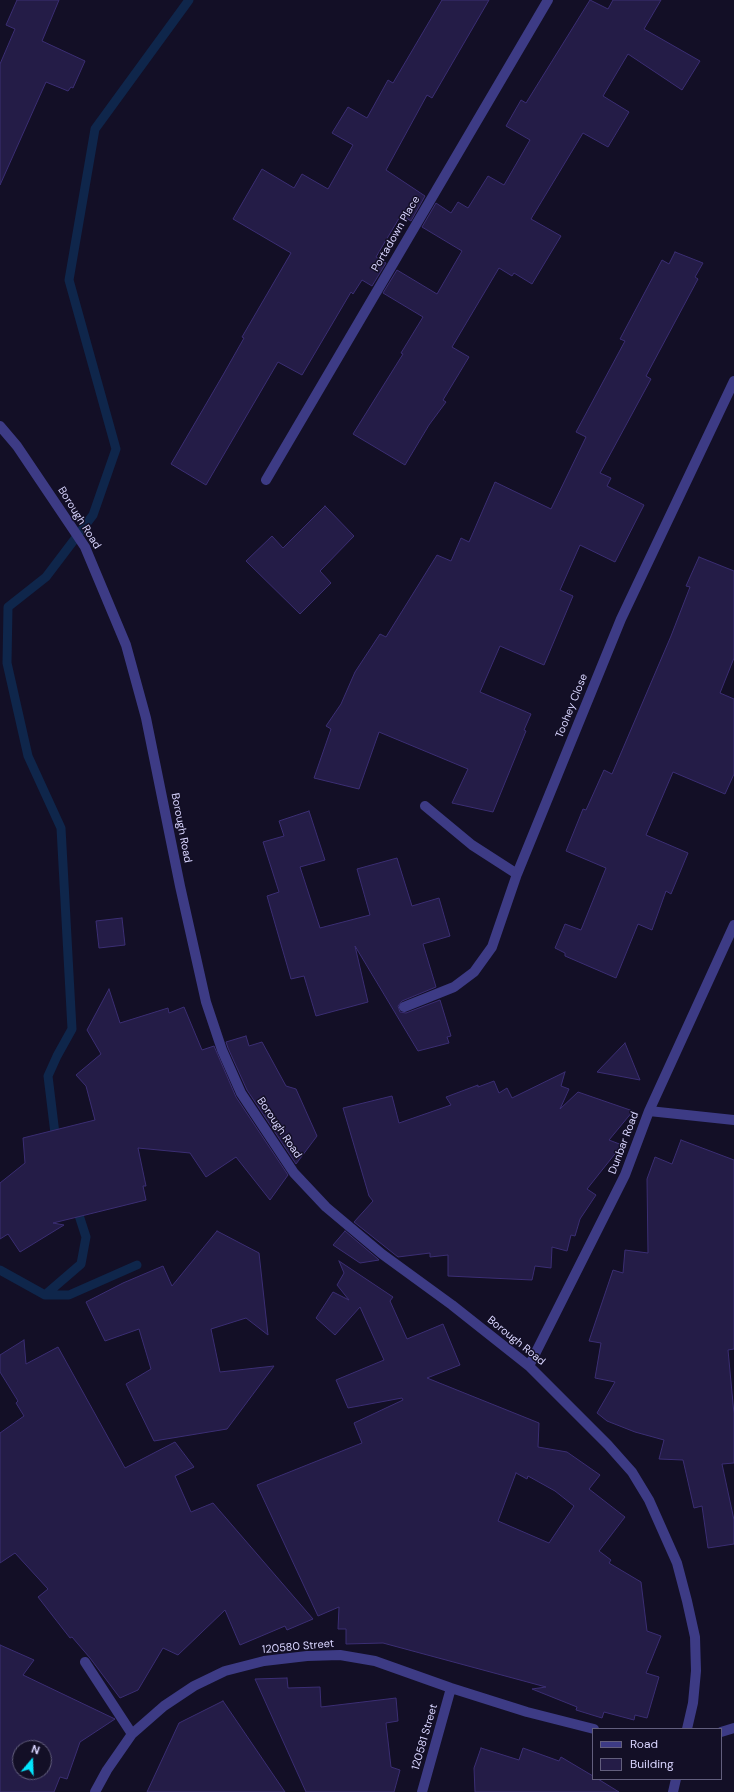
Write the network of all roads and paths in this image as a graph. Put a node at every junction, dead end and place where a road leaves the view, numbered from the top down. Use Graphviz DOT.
graph roads {
  1 [pos="548,0"];
  2 [pos="734,381"];
  3 [pos="0,426"];
  4 [pos="266,480"];
  5 [pos="425,806"];
  6 [pos="517,874"];
  7 [pos="734,925"];
  8 [pos="404,1007"];
  9 [pos="649,1111"];
  10 [pos="734,1120"];
  11 [pos="529,1366"];
  12 [pos="85,1662"];
  13 [pos="451,1688"];
  14 [pos="592,1728"];
  15 [pos="688,1728"];
  16 [pos="734,1728"];
  17 [pos="722,1732"];
  18 [pos="132,1734"];
  19 [pos="676,1780"];
  20 [pos="95,1792"];
  21 [pos="422,1792"];
  22 [pos="673,1792"];
  1 -- 4 [label="street, Portadown Place"];
  2 -- 6 [label="street, Toohey Close"];
  3 -- 11 [label="street, Borough Road"];
  5 -- 6 [label="street"];
  6 -- 8 [label="street, Toohey Close"];
  7 -- 9 [label="street, Dunbar Road"];
  9 -- 10 [label="street"];
  9 -- 11 [label="street, Dunbar Road"];
  11 -- 15 [label="street, Borough Road"];
  12 -- 18 [label="street"];
  13 -- 14 [label="street, 120580 Street"];
  13 -- 18 [label="street, 120580 Street"];
  13 -- 21 [label="street, 120581 Street"];
  16 -- 17 [label="street"];
  18 -- 20 [label="street, 120580 Street"];
  19 -- 22 [label="street"];
}
